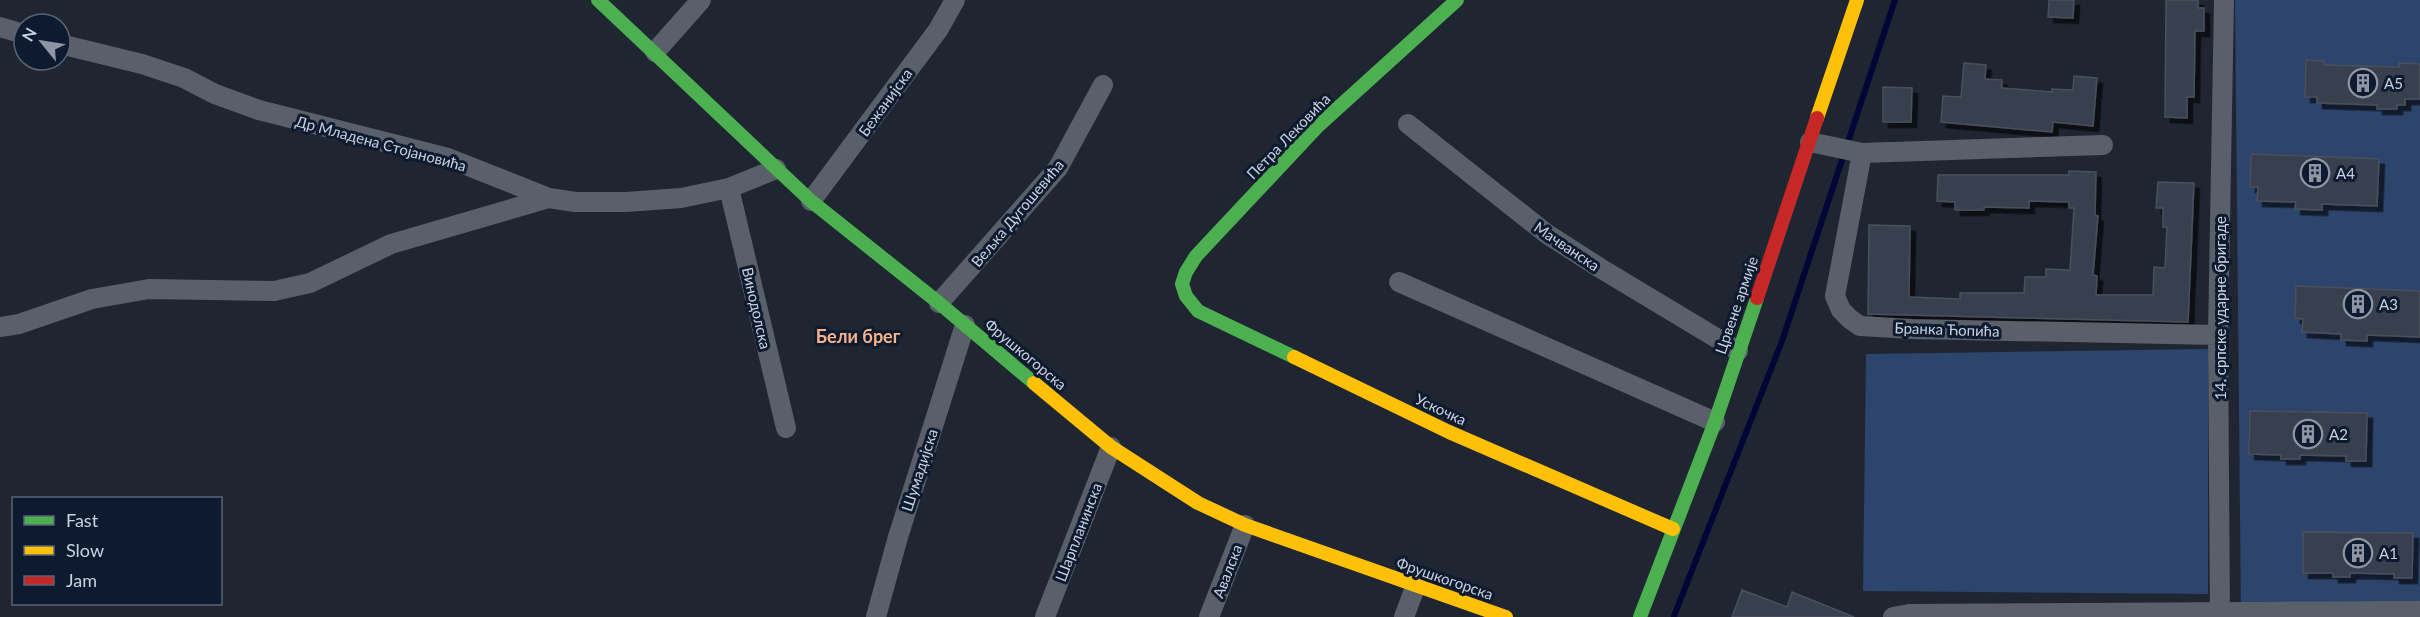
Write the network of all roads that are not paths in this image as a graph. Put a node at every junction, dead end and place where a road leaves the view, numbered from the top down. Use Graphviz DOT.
graph roads {
  1 [pos="598,0"];
  2 [pos="701,0"];
  3 [pos="955,0"];
  4 [pos="1456,0"];
  5 [pos="1857,0"];
  6 [pos="2224,0"];
  7 [pos="72,47"];
  8 [pos="655,52"];
  9 [pos="1103,85"];
  10 [pos="1408,124"];
  11 [pos="1809,142"];
  12 [pos="2103,145"];
  13 [pos="1862,153"];
  14 [pos="776,169"];
  15 [pos="729,188"];
  16 [pos="549,198"];
  17 [pos="811,201"];
  18 [pos="1399,282"];
  19 [pos="939,303"];
  20 [pos="1198,311"];
  21 [pos="965,325"];
  22 [pos="0,327"];
  23 [pos="2218,335"];
  24 [pos="1738,351"];
  25 [pos="1714,422"];
  26 [pos="786,428"];
  27 [pos="1111,447"];
  28 [pos="1245,525"];
  29 [pos="1673,529"];
  30 [pos="1416,585"];
  31 [pos="2420,611"];
  32 [pos="2220,614"];
  33 [pos="876,617"];
  34 [pos="1045,617"];
  35 [pos="1209,617"];
  36 [pos="1404,617"];
  37 [pos="1506,617"];
  38 [pos="1640,617"];
  39 [pos="1893,617"];
  1 -- 8 [label="street, Фрушкогорска"];
  2 -- 8 [label="street"];
  3 -- 17 [label="street, Бежанијска"];
  4 -- 20 [label="street, Петра Лековића"];
  5 -- 11 [label="street, Црвене армије"];
  6 -- 23 [label="street, 14. српске ударне бригаде"];
  7 -- 16 [label="street, Др Младена Стојановића"];
  8 -- 14 [label="street, Фрушкогорска"];
  9 -- 19 [label="street, Вељка Дугошевића"];
  10 -- 24 [label="street, Мачванска"];
  11 -- 13 [label="street"];
  11 -- 24 [label="street, Црвене армије"];
  12 -- 13 [label="street"];
  13 -- 23 [label="street, Бранка Ћопића"];
  14 -- 15 [label="street, Др Младена Стојановића"];
  14 -- 17 [label="street, Фрушкогорска"];
  15 -- 16 [label="street, Др Младена Стојановића"];
  15 -- 26 [label="street, Винодолска"];
  16 -- 22 [label="street"];
  17 -- 19 [label="street, Фрушкогорска"];
  18 -- 25 [label="street"];
  19 -- 21 [label="street, Фрушкогорска"];
  20 -- 29 [label="street, Ускочка"];
  21 -- 27 [label="street, Фрушкогорска"];
  21 -- 33 [label="street, Шумадијска"];
  23 -- 32 [label="street, 14. српске ударне бригаде"];
  24 -- 25 [label="street, Црвене армије"];
  25 -- 29 [label="street, Црвене армије"];
  27 -- 28 [label="street, Фрушкогорска"];
  27 -- 34 [label="street, Шарпланинска"];
  28 -- 30 [label="street, Фрушкогорска"];
  28 -- 35 [label="street, Авалска"];
  29 -- 38 [label="street, Црвене армије"];
  30 -- 36 [label="street"];
  30 -- 37 [label="street, Фрушкогорска"];
  31 -- 32 [label="street"];
  32 -- 39 [label="street"];
}
